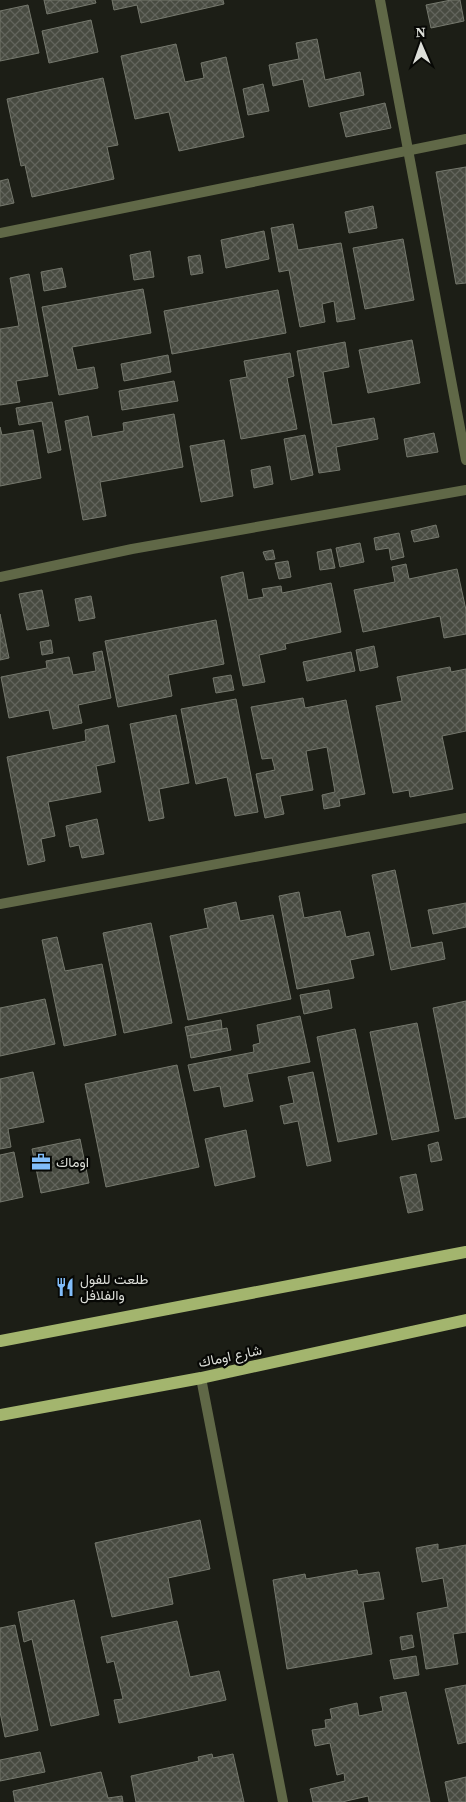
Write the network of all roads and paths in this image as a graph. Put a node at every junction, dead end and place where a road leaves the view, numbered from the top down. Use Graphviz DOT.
graph roads {
  1 [pos="380,0"];
  2 [pos="466,139"];
  3 [pos="408,151"];
  4 [pos="0,233"];
  5 [pos="466,460"];
  6 [pos="466,490"];
  7 [pos="0,578"];
  8 [pos="466,818"];
  9 [pos="0,904"];
  10 [pos="466,1252"];
  11 [pos="466,1320"];
  12 [pos="0,1340"];
  13 [pos="201,1378"];
  14 [pos="0,1415"];
  15 [pos="283,1802"];
  1 -- 3 [label="street"];
  2 -- 3 [label="street"];
  3 -- 4 [label="street"];
  3 -- 5 [label="street"];
  6 -- 7 [label="street"];
  8 -- 9 [label="street"];
  10 -- 12 [label="main road"];
  11 -- 13 [label="main road, شارع اوماك"];
  13 -- 14 [label="main road, شارع اوماك"];
  13 -- 15 [label="street"];
}
